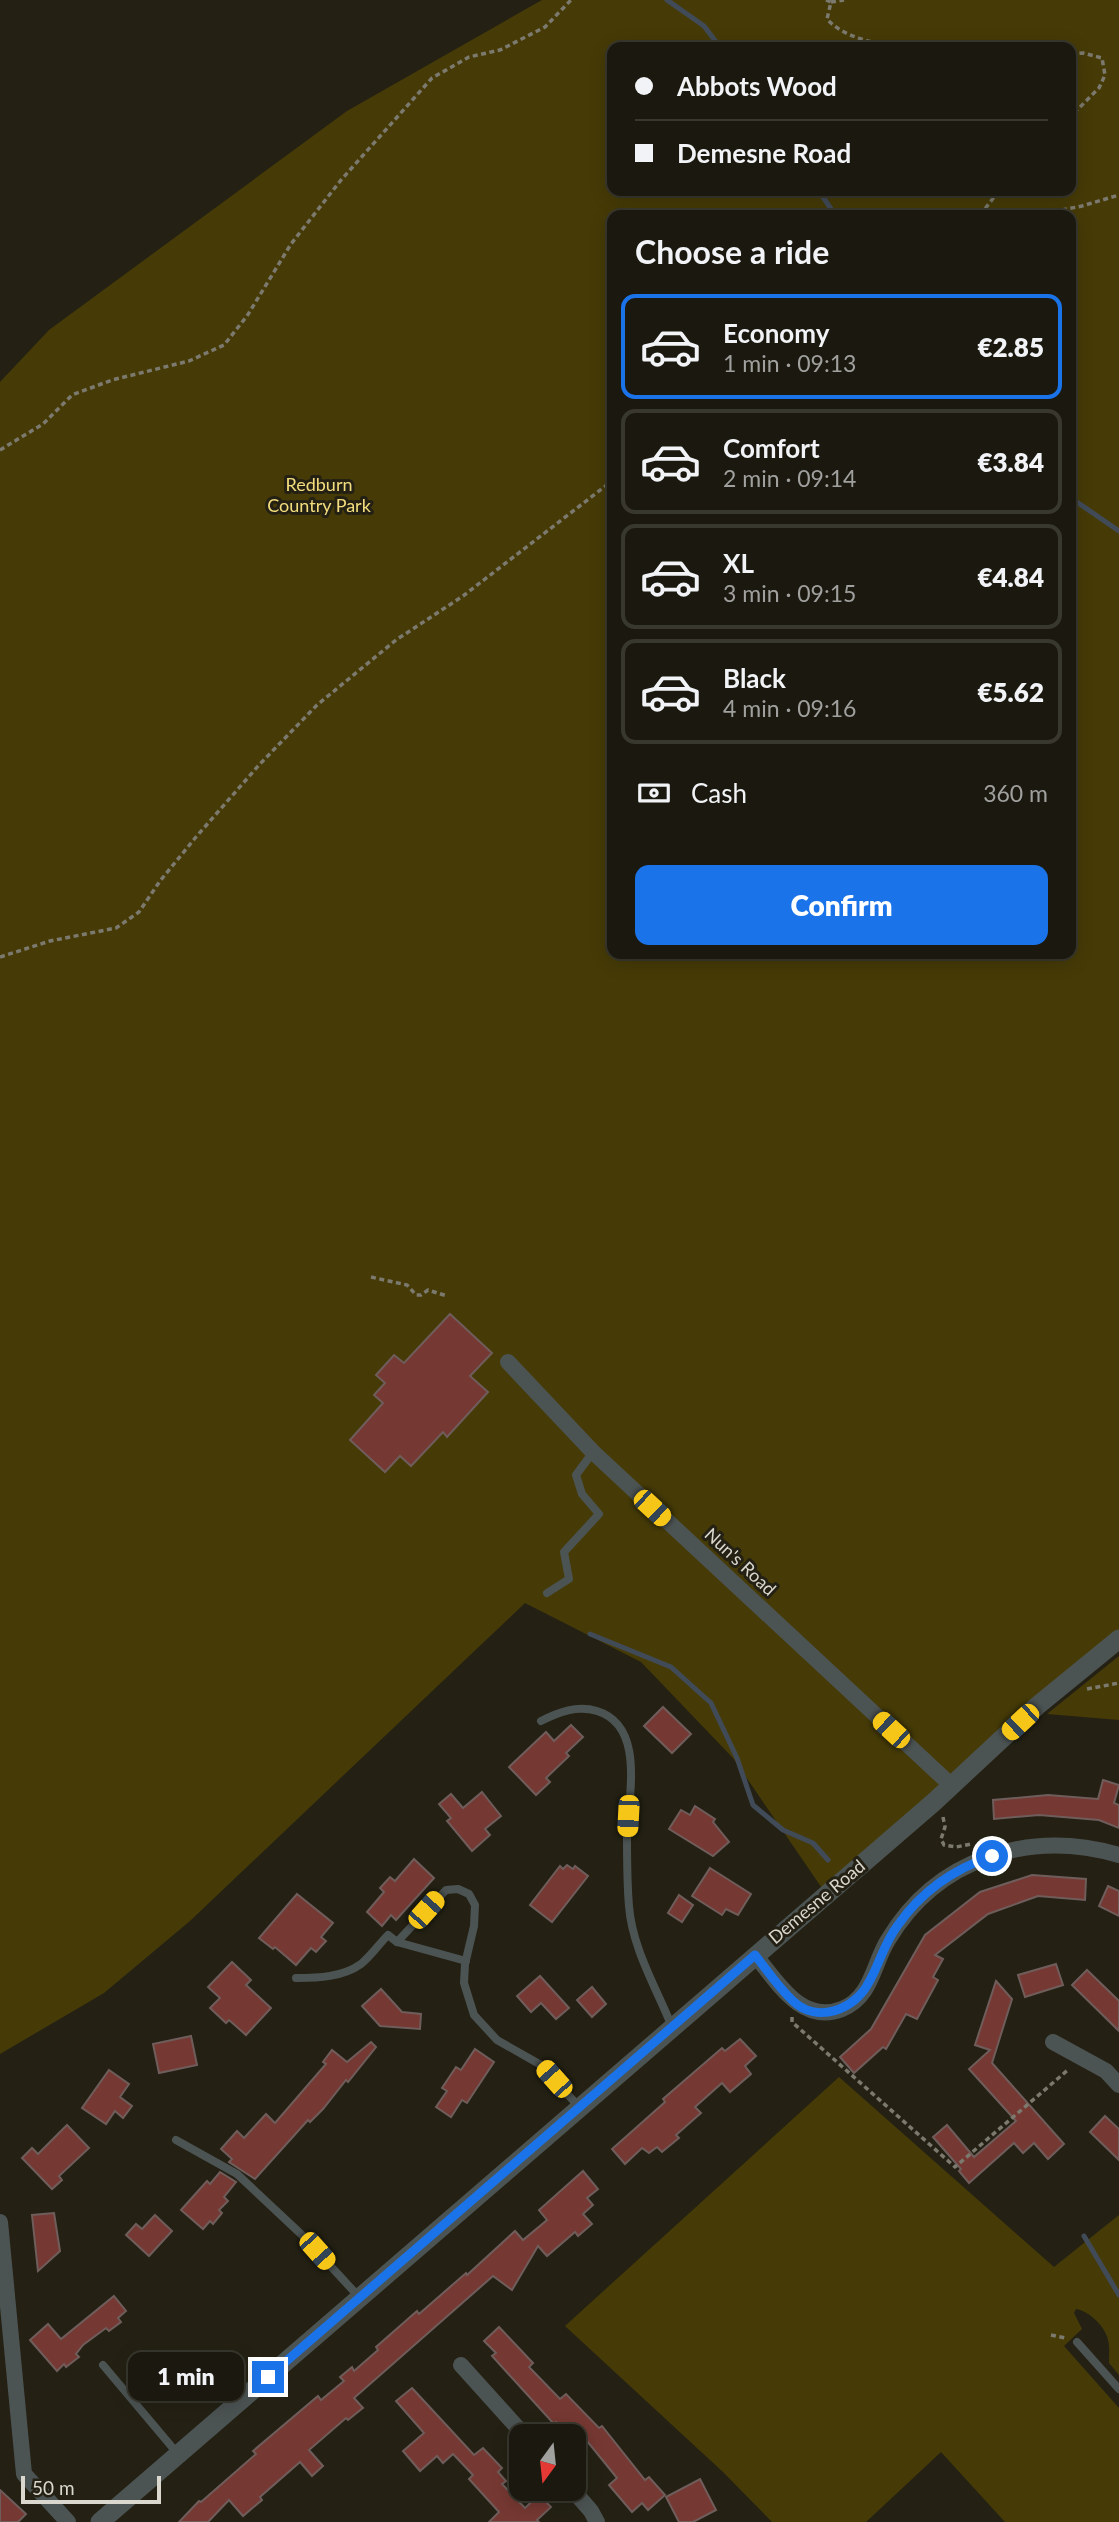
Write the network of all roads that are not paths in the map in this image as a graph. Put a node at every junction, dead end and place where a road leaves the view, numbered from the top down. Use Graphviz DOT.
graph roads {
  1 [pos="508,1362"];
  2 [pos="593,1452"];
  3 [pos="547,1593"];
  4 [pos="1119,1639"];
  5 [pos="541,1721"];
  6 [pos="951,1785"];
  7 [pos="1119,1855"];
  8 [pos="397,1942"];
  9 [pos="755,1955"];
  10 [pos="466,1961"];
  11 [pos="296,1978"];
  12 [pos="672,2027"];
  13 [pos="1053,2042"];
  14 [pos="1119,2085"];
  15 [pos="580,2108"];
  16 [pos="176,2140"];
  17 [pos="0,2222"];
  18 [pos="360,2298"];
  19 [pos="1077,2342"];
  20 [pos="103,2365"];
  21 [pos="461,2365"];
  22 [pos="1119,2389"];
  23 [pos="513,2424"];
  24 [pos="179,2455"];
  25 [pos="582,2501"];
  26 [pos="68,2522"];
  27 [pos="100,2522"];
  28 [pos="597,2522"];
  1 -- 2 [label="street, Nun's Road"];
  2 -- 3 [label="lane"];
  2 -- 6 [label="street, Nun's Road"];
  4 -- 6 [label="street, Demesne Road"];
  5 -- 12 [label="lane"];
  6 -- 9 [label="street, Demesne Road"];
  7 -- 9 [label="street"];
  8 -- 10 [label="lane"];
  8 -- 10 [label="lane"];
  8 -- 11 [label="lane"];
  9 -- 12 [label="street, Demesne Road"];
  10 -- 15 [label="lane"];
  12 -- 15 [label="street, Demesne Road"];
  13 -- 14 [label="street"];
  15 -- 18 [label="street, Demesne Road"];
  16 -- 18 [label="lane"];
  17 -- 26 [label="street"];
  18 -- 24 [label="street, Demesne Road"];
  19 -- 22 [label="lane"];
  20 -- 24 [label="lane"];
  21 -- 23 [label="street"];
  24 -- 27 [label="street, Demesne Road"];
  25 -- 28 [label="street"];
}
